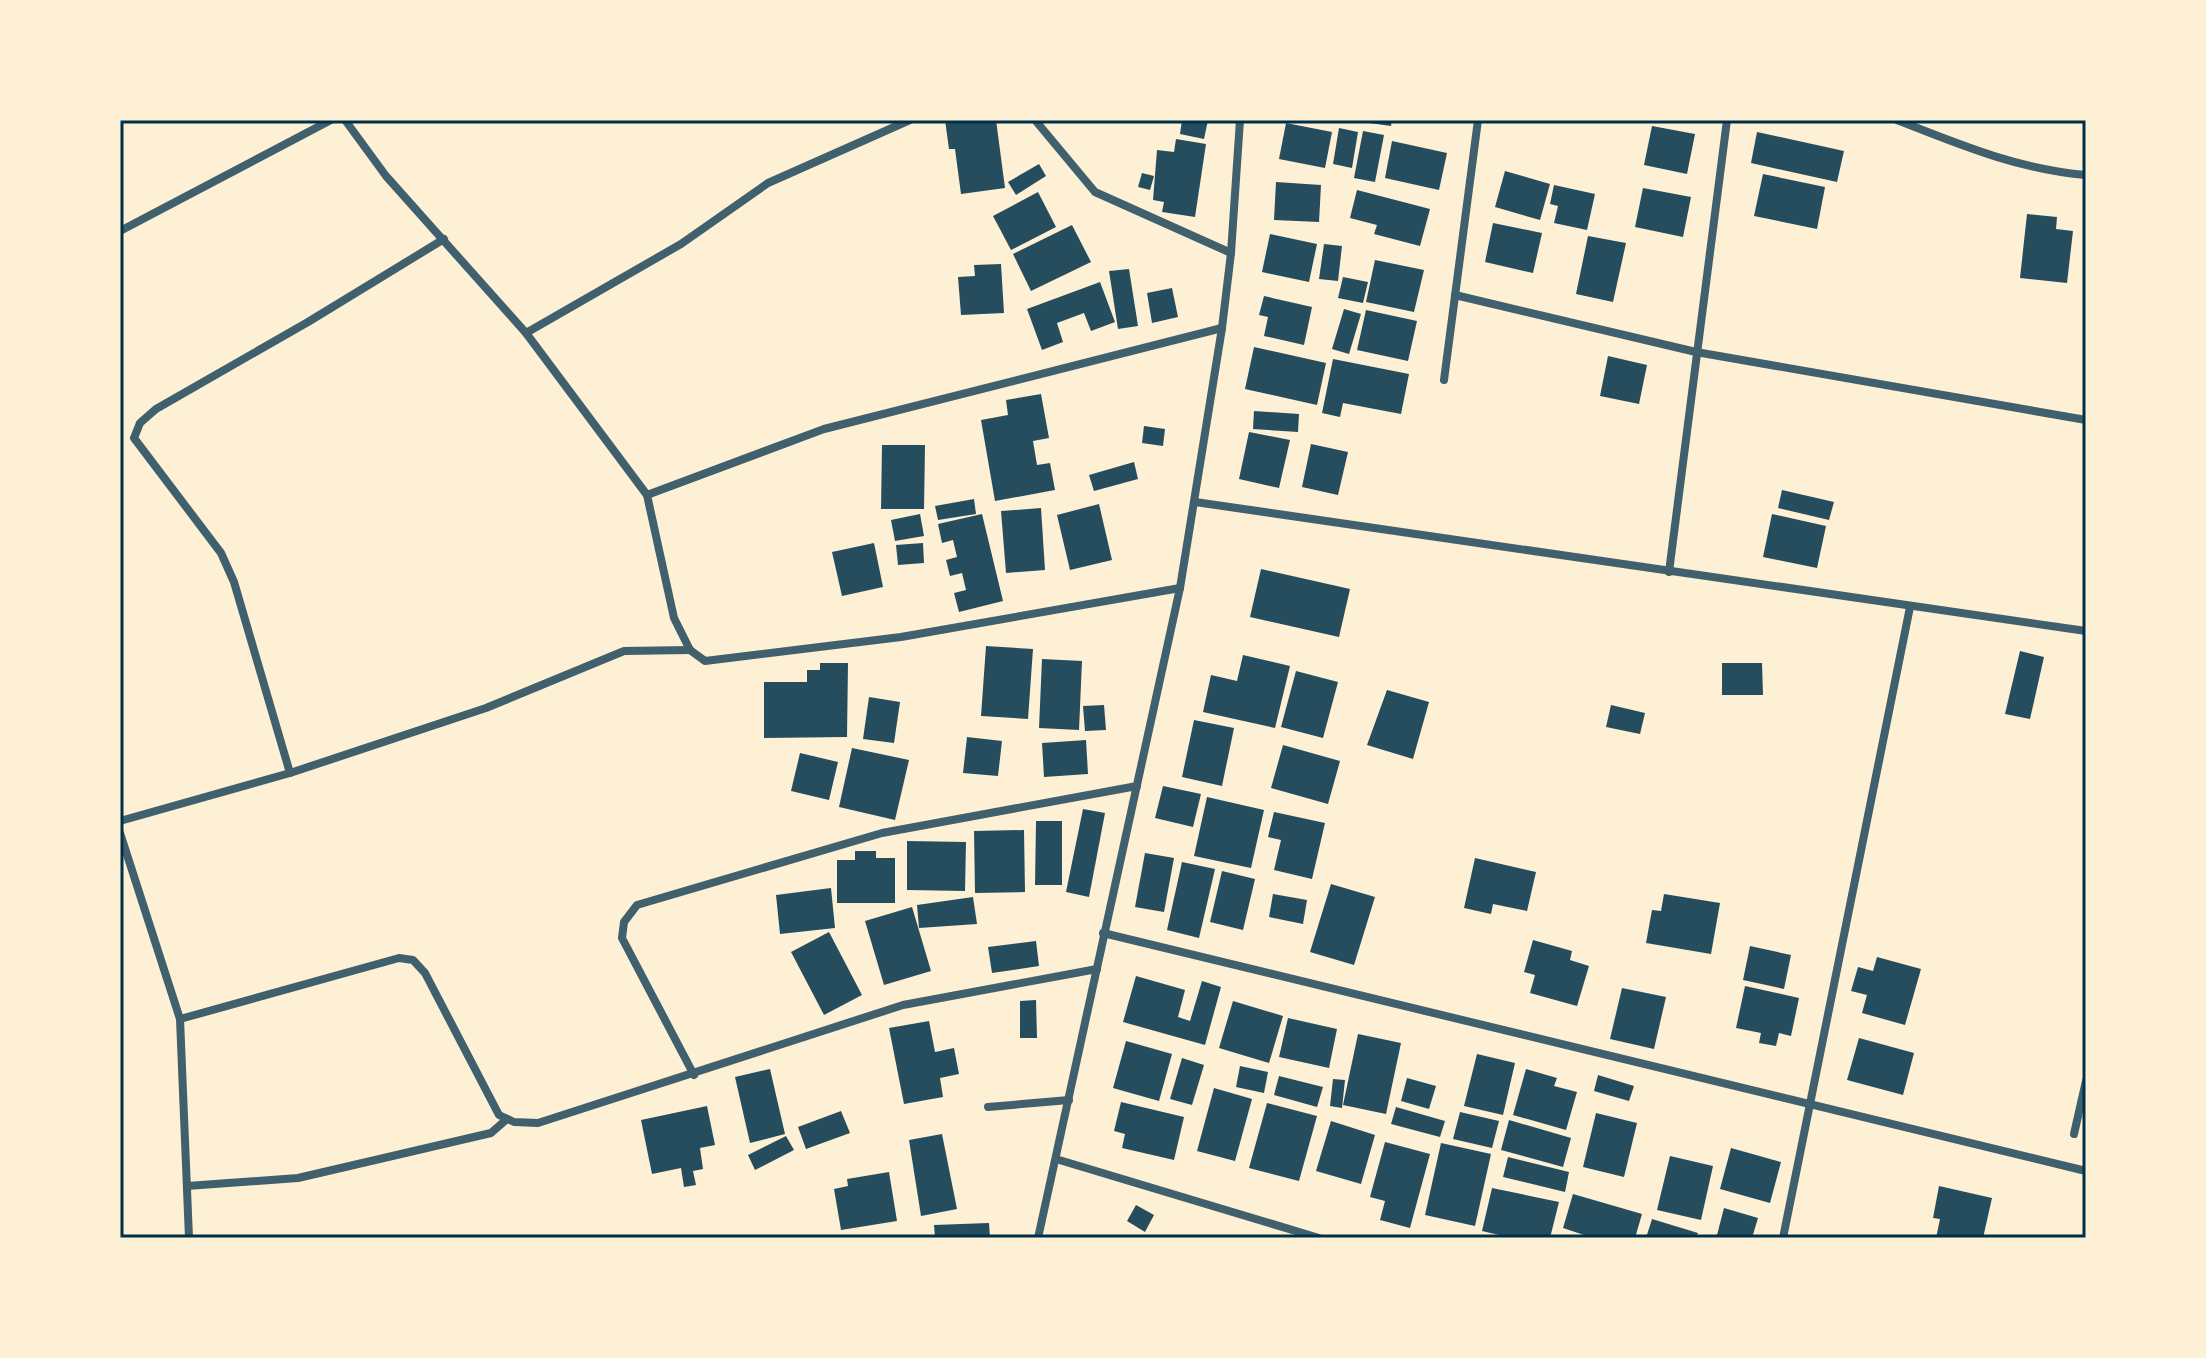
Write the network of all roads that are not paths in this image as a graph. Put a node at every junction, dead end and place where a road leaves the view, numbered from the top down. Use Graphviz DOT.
graph roads {
  1 [pos="331,120"];
  2 [pos="345,120"];
  3 [pos="910,120"];
  4 [pos="1035,120"];
  5 [pos="1240,120"];
  6 [pos="1478,120"];
  7 [pos="1727,120"];
  8 [pos="1897,120"];
  9 [pos="2086,175"];
  10 [pos="120,231"];
  11 [pos="444,239"];
  12 [pos="1231,253"];
  13 [pos="1455,295"];
  14 [pos="1222,328"];
  15 [pos="526,333"];
  16 [pos="1696,352"];
  17 [pos="1444,380"];
  18 [pos="2086,420"];
  19 [pos="647,495"];
  20 [pos="1195,502"];
  21 [pos="1669,572"];
  22 [pos="1180,588"];
  23 [pos="1910,607"];
  24 [pos="2086,631"];
  25 [pos="690,650"];
  26 [pos="290,773"];
  27 [pos="1137,786"];
  28 [pos="120,821"];
  29 [pos="120,833"];
  30 [pos="125,863"];
  31 [pos="1103,933"];
  32 [pos="1097,969"];
  33 [pos="180,1019"];
  34 [pos="694,1075"];
  35 [pos="2086,1081"];
  36 [pos="1069,1100"];
  37 [pos="1807,1105"];
  38 [pos="988,1107"];
  39 [pos="507,1119"];
  40 [pos="2074,1134"];
  41 [pos="1056,1159"];
  42 [pos="2086,1171"];
  43 [pos="187,1186"];
  44 [pos="189,1238"];
  45 [pos="1038,1238"];
  46 [pos="1316,1238"];
  47 [pos="1783,1238"];
  1 -- 10 [label="street"];
  2 -- 11 [label="street"];
  3 -- 15 [label="street"];
  4 -- 12 [label="street"];
  5 -- 12 [label="street"];
  6 -- 13 [label="street"];
  7 -- 16 [label="street"];
  8 -- 9 [label="street"];
  11 -- 15 [label="street"];
  11 -- 26 [label="street"];
  12 -- 14 [label="street"];
  13 -- 16 [label="street"];
  13 -- 17 [label="street"];
  14 -- 19 [label="street"];
  14 -- 20 [label="street"];
  15 -- 19 [label="street"];
  16 -- 18 [label="street"];
  16 -- 21 [label="street"];
  19 -- 25 [label="street"];
  20 -- 21 [label="street"];
  20 -- 22 [label="street"];
  21 -- 23 [label="street"];
  22 -- 25 [label="street"];
  22 -- 27 [label="street"];
  23 -- 24 [label="street"];
  23 -- 37 [label="street"];
  25 -- 26 [label="street"];
  26 -- 28 [label="street"];
  27 -- 31 [label="street"];
  27 -- 34 [label="street"];
  29 -- 30 [label="street"];
  30 -- 33 [label="street"];
  31 -- 32 [label="street"];
  31 -- 37 [label="street"];
  32 -- 34 [label="street"];
  32 -- 36 [label="street"];
  33 -- 39 [label="street"];
  33 -- 43 [label="street"];
  34 -- 39 [label="street"];
  35 -- 40 [label="street"];
  36 -- 38 [label="street"];
  36 -- 41 [label="street"];
  37 -- 42 [label="street"];
  37 -- 47 [label="street"];
  39 -- 43 [label="street"];
  41 -- 45 [label="street"];
  41 -- 46 [label="street"];
  43 -- 44 [label="street"];
}
